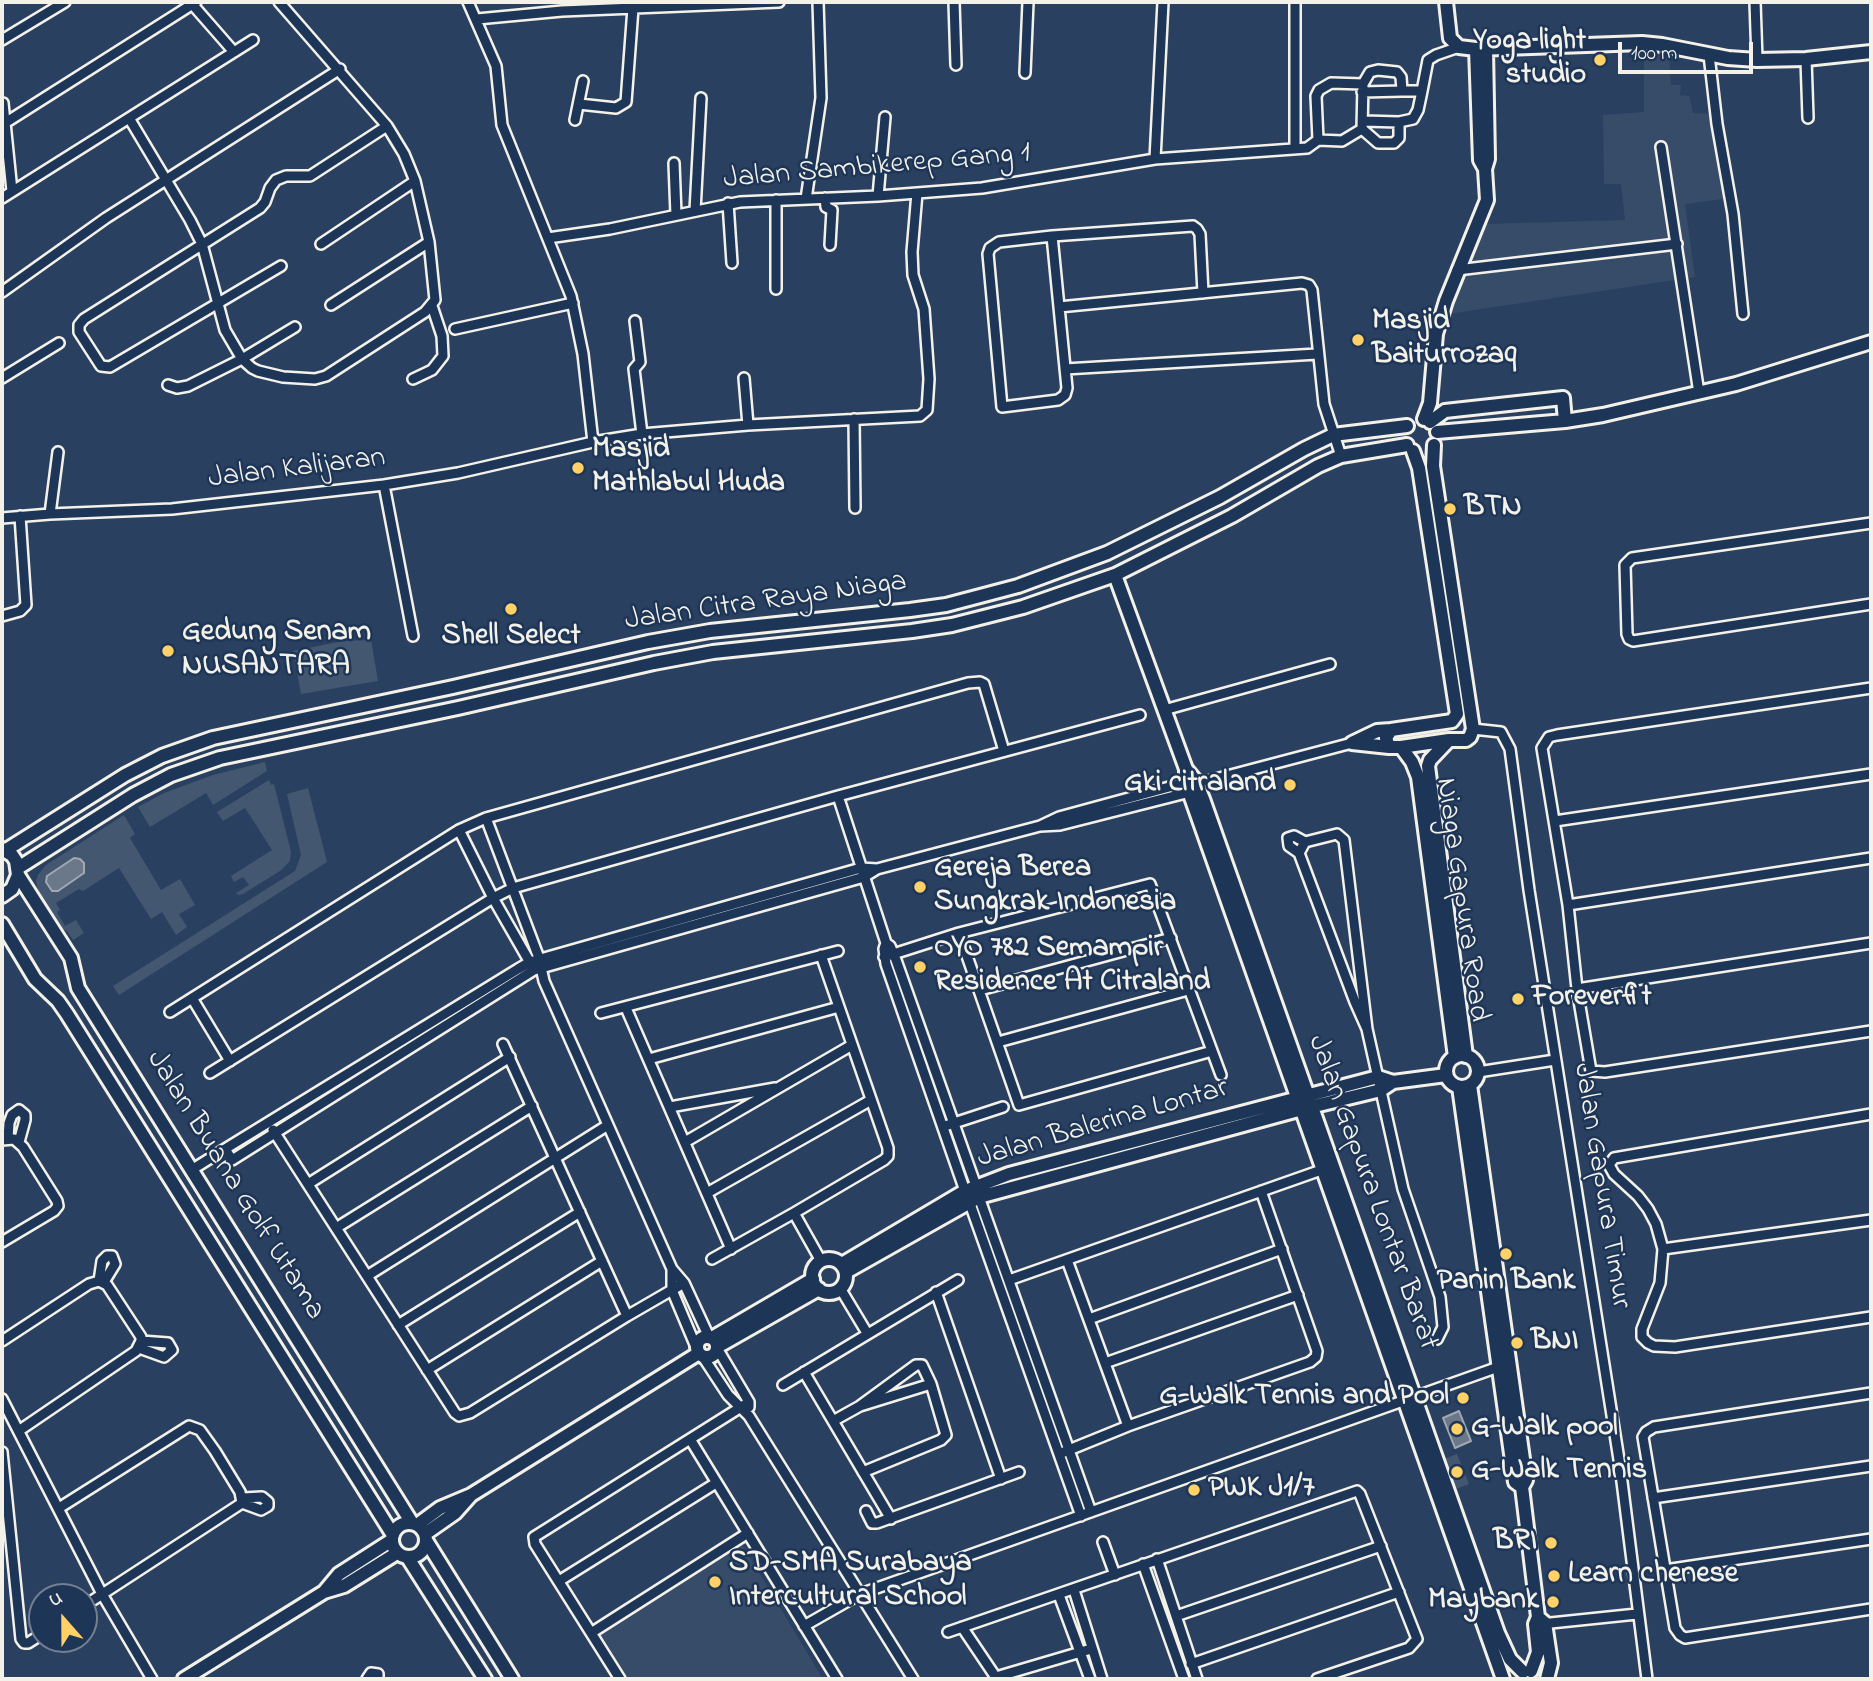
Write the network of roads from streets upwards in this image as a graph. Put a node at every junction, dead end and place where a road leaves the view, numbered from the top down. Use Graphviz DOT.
graph roads {
  1 [pos="65,2"];
  2 [pos="279,2"];
  3 [pos="468,2"];
  4 [pos="779,2"];
  5 [pos="818,2"];
  6 [pos="954,2"];
  7 [pos="1028,2"];
  8 [pos="1163,2"];
  9 [pos="1295,2"];
  10 [pos="1446,2"];
  11 [pos="1755,2"];
  12 [pos="194,3"];
  13 [pos="701,4"];
  14 [pos="633,8"];
  15 [pos="477,19"];
  16 [pos="2,40"];
  17 [pos="253,40"];
  18 [pos="1459,47"];
  19 [pos="1481,49"];
  20 [pos="234,52"];
  21 [pos="1871,52"];
  22 [pos="1709,55"];
  23 [pos="1806,59"];
  24 [pos="1757,60"];
  25 [pos="956,65"];
  26 [pos="340,69"];
  27 [pos="1025,72"];
  28 [pos="583,81"];
  29 [pos="1363,88"];
  30 [pos="1402,91"];
  31 [pos="1422,91"];
  32 [pos="701,98"];
  33 [pos="3,103"];
  34 [pos="579,104"];
  35 [pos="885,117"];
  36 [pos="129,118"];
  37 [pos="1808,118"];
  38 [pos="575,120"];
  39 [pos="5,122"];
  40 [pos="1399,122"];
  41 [pos="1363,125"];
  42 [pos="387,126"];
  43 [pos="1318,140"];
  44 [pos="1661,147"];
  45 [pos="1295,149"];
  46 [pos="1155,159"];
  47 [pos="674,163"];
  48 [pos="167,180"];
  49 [pos="415,181"];
  50 [pos="12,191"];
  51 [pos="917,193"];
  52 [pos="878,196"];
  53 [pos="2,198"];
  54 [pos="825,198"];
  55 [pos="806,199"];
  56 [pos="776,200"];
  57 [pos="728,203"];
  58 [pos="695,211"];
  59 [pos="676,215"];
  60 [pos="1052,236"];
  61 [pos="548,238"];
  62 [pos="429,242"];
  63 [pos="202,244"];
  64 [pos="321,244"];
  65 [pos="1677,244"];
  66 [pos="830,245"];
  67 [pos="732,263"];
  68 [pos="281,266"];
  69 [pos="1457,270"];
  70 [pos="776,289"];
  71 [pos="2,292"];
  72 [pos="1203,293"];
  73 [pos="573,303"];
  74 [pos="331,305"];
  75 [pos="218,306"];
  76 [pos="432,306"];
  77 [pos="1059,307"];
  78 [pos="1743,314"];
  79 [pos="635,321"];
  80 [pos="295,327"];
  81 [pos="455,329"];
  82 [pos="1871,342"];
  83 [pos="59,343"];
  84 [pos="1317,354"];
  85 [pos="242,359"];
  86 [pos="1065,369"];
  87 [pos="744,378"];
  88 [pos="2,379"];
  89 [pos="413,379"];
  90 [pos="168,385"];
  91 [pos="1699,393"];
  92 [pos="854,419"];
  93 [pos="1566,421"];
  94 [pos="748,425"];
  95 [pos="1407,426"];
  96 [pos="1431,430"];
  97 [pos="642,434"];
  98 [pos="1333,435"];
  99 [pos="593,442"];
  100 [pos="1410,448"];
  101 [pos="58,452"];
  102 [pos="1341,456"];
  103 [pos="384,485"];
  104 [pos="1220,497"];
  105 [pos="855,508"];
  106 [pos="50,513"];
  107 [pos="20,516"];
  108 [pos="1232,516"];
  109 [pos="2,518"];
  110 [pos="1871,523"];
  111 [pos="1115,575"];
  112 [pos="1871,604"];
  113 [pos="946,605"];
  114 [pos="2,616"];
  115 [pos="952,625"];
  116 [pos="414,636"];
  117 [pos="1330,664"];
  118 [pos="453,687"];
  119 [pos="1871,688"];
  120 [pos="458,708"];
  121 [pos="1164,710"];
  122 [pos="1140,715"];
  123 [pos="1473,729"];
  124 [pos="1391,730"];
  125 [pos="1449,740"];
  126 [pos="1352,743"];
  127 [pos="1395,747"];
  128 [pos="1004,751"];
  129 [pos="1871,774"];
  130 [pos="1195,785"];
  131 [pos="838,796"];
  132 [pos="486,818"];
  133 [pos="1555,821"];
  134 [pos="458,830"];
  135 [pos="1305,842"];
  136 [pos="4,850"];
  137 [pos="1298,853"];
  138 [pos="1871,858"];
  139 [pos="18,872"];
  140 [pos="863,872"];
  141 [pos="513,888"];
  142 [pos="2,896"];
  143 [pos="493,898"];
  144 [pos="1568,905"];
  145 [pos="2,924"];
  146 [pos="959,933"];
  147 [pos="1171,938"];
  148 [pos="1871,943"];
  149 [pos="838,951"];
  150 [pos="821,955"];
  151 [pos="889,955"];
  152 [pos="536,964"];
  153 [pos="78,988"];
  154 [pos="1188,989"];
  155 [pos="1577,989"];
  156 [pos="980,990"];
  157 [pos="192,998"];
  158 [pos="58,1001"];
  159 [pos="905,1002"];
  160 [pos="839,1007"];
  161 [pos="626,1008"];
  162 [pos="170,1012"];
  163 [pos="601,1013"];
  164 [pos="1367,1028"];
  165 [pos="1871,1031"];
  166 [pos="998,1042"];
  167 [pos="503,1044"];
  168 [pos="852,1045"];
  169 [pos="388,1049"];
  170 [pos="1212,1051"];
  171 [pos="1461,1056"];
  172 [pos="510,1057"];
  173 [pos="396,1058"];
  174 [pos="649,1059"];
  175 [pos="1555,1060"];
  176 [pos="230,1061"];
  177 [pos="1478,1072"];
  178 [pos="210,1073"];
  179 [pos="1221,1075"];
  180 [pos="1446,1075"];
  181 [pos="1379,1084"];
  182 [pos="1464,1086"];
  183 [pos="781,1087"];
  184 [pos="871,1100"];
  185 [pos="1306,1103"];
  186 [pos="532,1106"];
  187 [pos="670,1107"];
  188 [pos="1003,1107"];
  189 [pos="1871,1114"];
  190 [pos="268,1122"];
  191 [pos="953,1123"];
  192 [pos="608,1125"];
  193 [pos="943,1126"];
  194 [pos="275,1133"];
  195 [pos="5,1139"];
  196 [pos="19,1142"];
  197 [pos="685,1142"];
  198 [pos="225,1149"];
  199 [pos="555,1158"];
  200 [pos="1329,1167"];
  201 [pos="1030,1168"];
  202 [pos="193,1169"];
  203 [pos="1033,1181"];
  204 [pos="308,1184"];
  205 [pos="1261,1191"];
  206 [pos="707,1194"];
  207 [pos="972,1194"];
  208 [pos="580,1212"];
  209 [pos="794,1213"];
  210 [pos="1871,1220"];
  211 [pos="336,1228"];
  212 [pos="2,1242"];
  213 [pos="731,1249"];
  214 [pos="1282,1249"];
  215 [pos="1663,1249"];
  216 [pos="712,1259"];
  217 [pos="1067,1260"];
  218 [pos="602,1261"];
  219 [pos="821,1261"];
  220 [pos="844,1268"];
  221 [pos="672,1269"];
  222 [pos="367,1276"];
  223 [pos="958,1279"];
  224 [pos="1009,1280"];
  225 [pos="684,1283"];
  226 [pos="816,1284"];
  227 [pos="840,1288"];
  228 [pos="672,1290"];
  229 [pos="936,1292"];
  230 [pos="1298,1296"];
  231 [pos="627,1315"];
  232 [pos="1871,1317"];
  233 [pos="1089,1319"];
  234 [pos="1024,1324"];
  235 [pos="398,1325"];
  236 [pos="1014,1328"];
  237 [pos="867,1334"];
  238 [pos="1437,1339"];
  239 [pos="2,1341"];
  240 [pos="714,1343"];
  241 [pos="699,1352"];
  242 [pos="1105,1363"];
  243 [pos="1504,1365"];
  244 [pos="427,1370"];
  245 [pos="804,1372"];
  246 [pos="931,1384"];
  247 [pos="783,1385"];
  248 [pos="1871,1393"];
  249 [pos="1410,1398"];
  250 [pos="2,1399"];
  251 [pos="749,1402"];
  252 [pos="860,1406"];
  253 [pos="740,1409"];
  254 [pos="749,1416"];
  255 [pos="833,1421"];
  256 [pos="1128,1426"];
  257 [pos="20,1430"];
  258 [pos="690,1439"];
  259 [pos="1069,1449"];
  260 [pos="2,1452"];
  261 [pos="1059,1454"];
  262 [pos="1871,1466"];
  263 [pos="863,1472"];
  264 [pos="1019,1472"];
  265 [pos="1002,1479"];
  266 [pos="716,1483"];
  267 [pos="1653,1498"];
  268 [pos="59,1508"];
  269 [pos="866,1511"];
  270 [pos="1091,1512"];
  271 [pos="1081,1516"];
  272 [pos="891,1519"];
  273 [pos="420,1531"];
  274 [pos="748,1533"];
  275 [pos="392,1537"];
  276 [pos="1871,1539"];
  277 [pos="1103,1542"];
  278 [pos="1381,1546"];
  279 [pos="403,1555"];
  280 [pos="1157,1559"];
  281 [pos="1143,1564"];
  282 [pos="1665,1570"];
  283 [pos="1115,1575"];
  284 [pos="559,1581"];
  285 [pos="1073,1590"];
  286 [pos="324,1592"];
  287 [pos="1399,1592"];
  288 [pos="102,1594"];
  289 [pos="860,1594"];
  290 [pos="1059,1595"];
  291 [pos="98,1597"];
  292 [pos="1871,1609"];
  293 [pos="1637,1614"];
  294 [pos="1176,1616"];
  295 [pos="1539,1621"];
  296 [pos="804,1626"];
  297 [pos="962,1627"];
  298 [pos="948,1632"];
  299 [pos="591,1633"];
  300 [pos="28,1643"];
  301 [pos="1091,1649"];
  302 [pos="1080,1651"];
  303 [pos="1191,1664"];
  304 [pos="1523,1674"];
  305 [pos="997,1678"];
  306 [pos="152,1679"];
  307 [pos="184,1679"];
  308 [pos="368,1679"];
  309 [pos="378,1679"];
  310 [pos="485,1679"];
  311 [pos="512,1679"];
  312 [pos="620,1679"];
  313 [pos="837,1679"];
  314 [pos="913,1679"];
  315 [pos="1090,1679"];
  316 [pos="1102,1679"];
  317 [pos="1184,1679"];
  318 [pos="1197,1679"];
  319 [pos="1317,1679"];
  320 [pos="1503,1679"];
  321 [pos="1544,1679"];
  322 [pos="1647,1679"];
  1 -- 16 [label="street"];
  2 -- 26 [label="street"];
  3 -- 15 [label="street"];
  4 -- 13 [label="street"];
  5 -- 55 [label="street"];
  6 -- 25 [label="street"];
  7 -- 27 [label="street"];
  8 -- 46 [label="street"];
  9 -- 45 [label="street"];
  10 -- 18 [label="street"];
  11 -- 24 [label="street"];
  12 -- 20 [label="street"];
  12 -- 39 [label="street"];
  13 -- 14 [label="street"];
  14 -- 15 [label="street"];
  14 -- 34 [label="street"];
  15 -- 61 [label="street"];
  17 -- 20 [label="street"];
  18 -- 19 [label="street"];
  18 -- 31 [label="street"];
  19 -- 22 [label="street"];
  19 -- 69 [label="street"];
  20 -- 36 [label="street"];
  21 -- 23 [label="street"];
  22 -- 24 [label="street"];
  22 -- 78 [label="street"];
  23 -- 24 [label="street"];
  23 -- 37 [label="street"];
  26 -- 42 [label="street"];
  26 -- 48 [label="street"];
  28 -- 34 [label="street"];
  29 -- 30 [label="street"];
  29 -- 30 [label="street"];
  29 -- 41 [label="street"];
  29 -- 43 [label="street"];
  30 -- 31 [label="street"];
  31 -- 40 [label="street"];
  32 -- 58 [label="street"];
  33 -- 39 [label="street"];
  34 -- 38 [label="street"];
  35 -- 52 [label="street"];
  36 -- 48 [label="street"];
  36 -- 50 [label="street"];
  39 -- 50 [label="street"];
  40 -- 41 [label="street"];
  40 -- 41 [label="street"];
  41 -- 43 [label="street"];
  42 -- 49 [label="street"];
  42 -- 63 [label="street"];
  43 -- 45 [label="street, Jalan Sambikerep Gang 1"];
  44 -- 65 [label="street"];
  45 -- 46 [label="street, Jalan Sambikerep Gang 1"];
  46 -- 51 [label="street, Jalan Sambikerep Gang 1"];
  47 -- 59 [label="street"];
  48 -- 63 [label="street"];
  48 -- 71 [label="street"];
  49 -- 62 [label="street"];
  49 -- 64 [label="street"];
  50 -- 53 [label="street"];
  51 -- 52 [label="street, Jalan Sambikerep Gang 1"];
  51 -- 92 [label="street, Jalan Kalijaran"];
  52 -- 54 [label="street, Jalan Sambikerep Gang 1"];
  54 -- 55 [label="street, Jalan Sambikerep Gang 1"];
  54 -- 66 [label="street"];
  55 -- 56 [label="street, Jalan Sambikerep Gang 1"];
  56 -- 57 [label="street, Jalan Sambikerep Gang 1"];
  56 -- 70 [label="street"];
  57 -- 58 [label="street, Jalan Sambikerep Gang 1"];
  57 -- 67 [label="street"];
  58 -- 59 [label="street, Jalan Sambikerep Gang 1"];
  59 -- 61 [label="street, Jalan Sambikerep Gang 1"];
  60 -- 72 [label="street"];
  60 -- 77 [label="street"];
  60 -- 86 [label="street"];
  61 -- 73 [label="street"];
  62 -- 74 [label="street"];
  62 -- 76 [label="street"];
  63 -- 75 [label="street"];
  63 -- 75 [label="street"];
  65 -- 69 [label="street"];
  65 -- 91 [label="street"];
  68 -- 75 [label="street"];
  69 -- 96 [label="street"];
  72 -- 77 [label="street"];
  72 -- 84 [label="street"];
  73 -- 81 [label="street"];
  73 -- 99 [label="street"];
  75 -- 85 [label="street"];
  76 -- 85 [label="street"];
  76 -- 89 [label="street"];
  77 -- 86 [label="street"];
  79 -- 97 [label="street"];
  80 -- 85 [label="street"];
  82 -- 91 [label="street"];
  83 -- 88 [label="street"];
  84 -- 86 [label="street"];
  84 -- 98 [label="street"];
  85 -- 90 [label="street"];
  87 -- 94 [label="street"];
  91 -- 93 [label="street"];
  92 -- 94 [label="street, Jalan Kalijaran"];
  92 -- 105 [label="street"];
  93 -- 96 [label="street"];
  93 -- 96 [label="street"];
  94 -- 97 [label="street, Jalan Kalijaran"];
  95 -- 96 [label="street"];
  95 -- 98 [label="street, Jalan Citra Raya Niaga"];
  95 -- 100 [label="street"];
  96 -- 100 [label="street"];
  96 -- 123 [label="street"];
  97 -- 99 [label="street, Jalan Kalijaran"];
  98 -- 102 [label="street"];
  98 -- 104 [label="street, Jalan Citra Raya Niaga"];
  99 -- 103 [label="street, Jalan Kalijaran"];
  100 -- 102 [label="street, Jalan Citra Raya Niaga"];
  100 -- 124 [label="street"];
  101 -- 106 [label="street"];
  102 -- 108 [label="street, Jalan Citra Raya Niaga"];
  103 -- 106 [label="street, Jalan Kalijaran"];
  103 -- 116 [label="street"];
  104 -- 108 [label="street"];
  104 -- 113 [label="street, Jalan Citra Raya Niaga"];
  106 -- 107 [label="street, Jalan Kalijaran"];
  107 -- 109 [label="street, Jalan Kalijaran"];
  107 -- 114 [label="street"];
  108 -- 111 [label="street, Jalan Citra Raya Niaga"];
  110 -- 112 [label="street"];
  111 -- 115 [label="street, Jalan Citra Raya Niaga"];
  111 -- 121 [label="street, Jalan Gapura Lontar Barat"];
  113 -- 115 [label="street"];
  113 -- 118 [label="street, Jalan Citra Raya Niaga"];
  115 -- 120 [label="street, Jalan Citra Raya Niaga"];
  117 -- 121 [label="street"];
  118 -- 120 [label="street"];
  118 -- 136 [label="street, Jalan Citra Raya Niaga"];
  119 -- 133 [label="street"];
  120 -- 139 [label="street, Jalan Citra Raya Niaga"];
  121 -- 130 [label="street, Jalan Gapura Lontar Barat"];
  122 -- 128 [label="street"];
  123 -- 125 [label="street, Niaga Gapura Road"];
  123 -- 175 [label="street, Jalan Gapura Timur"];
  124 -- 126 [label="street"];
  124 -- 127 [label="street"];
  125 -- 127 [label="street"];
  125 -- 171 [label="street, Niaga Gapura Road"];
  126 -- 127 [label="street"];
  126 -- 130 [label="street"];
  127 -- 171 [label="street, Niaga Gapura Road"];
  128 -- 131 [label="street"];
  128 -- 132 [label="street"];
  129 -- 133 [label="street"];
  130 -- 140 [label="street"];
  130 -- 185 [label="street, Jalan Gapura Lontar Barat"];
  131 -- 140 [label="street"];
  131 -- 141 [label="street"];
  132 -- 134 [label="street"];
  132 -- 141 [label="street"];
  133 -- 144 [label="street"];
  134 -- 143 [label="street"];
  134 -- 157 [label="street"];
  135 -- 137 [label="street"];
  135 -- 137 [label="street"];
  135 -- 164 [label="street"];
  136 -- 139 [label="street, Jalan Buana Golf Utama"];
  137 -- 164 [label="street"];
  138 -- 144 [label="street"];
  139 -- 142 [label="street, Jalan Citra Raya Niaga"];
  139 -- 153 [label="street, Jalan Buana Golf Utama"];
  140 -- 151 [label="street"];
  140 -- 152 [label="street"];
  141 -- 143 [label="street"];
  141 -- 152 [label="street"];
  143 -- 152 [label="street"];
  143 -- 176 [label="street"];
  144 -- 155 [label="street"];
  145 -- 158 [label="street, Jalan Buana Golf Utama"];
  146 -- 147 [label="street"];
  146 -- 151 [label="street"];
  146 -- 156 [label="street"];
  147 -- 154 [label="street"];
  147 -- 156 [label="street"];
  148 -- 155 [label="street"];
  149 -- 150 [label="street"];
  150 -- 160 [label="street"];
  150 -- 161 [label="street"];
  151 -- 159 [label="street"];
  152 -- 169 [label="street"];
  152 -- 173 [label="street"];
  152 -- 192 [label="street"];
  153 -- 158 [label="street"];
  153 -- 202 [label="street, Jalan Buana Golf Utama"];
  154 -- 166 [label="street"];
  154 -- 170 [label="street"];
  155 -- 165 [label="street"];
  156 -- 166 [label="street"];
  157 -- 162 [label="street"];
  157 -- 176 [label="street"];
  158 -- 275 [label="street, Jalan Buana Golf Utama"];
  159 -- 191 [label="street"];
  159 -- 193 [label="street"];
  160 -- 168 [label="street"];
  160 -- 174 [label="street"];
  161 -- 163 [label="street"];
  161 -- 174 [label="street"];
  164 -- 181 [label="street"];
  166 -- 170 [label="street"];
  167 -- 172 [label="street"];
  168 -- 183 [label="street"];
  168 -- 184 [label="street"];
  169 -- 173 [label="street"];
  169 -- 190 [label="street"];
  170 -- 179 [label="street"];
  171 -- 177 [label="street"];
  171 -- 180 [label="street"];
  172 -- 186 [label="street"];
  172 -- 204 [label="street"];
  173 -- 194 [label="street"];
  174 -- 187 [label="street"];
  175 -- 177 [label="street"];
  175 -- 293 [label="street, Jalan Gapura Timur"];
  176 -- 178 [label="street"];
  177 -- 182 [label="street"];
  180 -- 181 [label="street"];
  180 -- 182 [label="street"];
  181 -- 185 [label="street, Jalan Balerina Lontar"];
  181 -- 238 [label="street"];
  182 -- 243 [label="street"];
  183 -- 187 [label="street"];
  183 -- 197 [label="street"];
  184 -- 206 [label="street"];
  184 -- 209 [label="street"];
  185 -- 200 [label="street, Jalan Gapura Lontar Barat"];
  185 -- 201 [label="street, Jalan Balerina Lontar"];
  185 -- 203 [label="street, Jalan Balerina Lontar"];
  186 -- 199 [label="street"];
  186 -- 211 [label="street"];
  187 -- 197 [label="street"];
  188 -- 191 [label="street"];
  189 -- 215 [label="street"];
  190 -- 194 [label="street"];
  190 -- 198 [label="street"];
  191 -- 193 [label="street"];
  191 -- 207 [label="street"];
  192 -- 199 [label="street"];
  192 -- 221 [label="street"];
  193 -- 207 [label="street"];
  194 -- 198 [label="street"];
  194 -- 204 [label="street"];
  195 -- 196 [label="street"];
  195 -- 196 [label="street"];
  196 -- 212 [label="street"];
  197 -- 206 [label="street"];
  198 -- 202 [label="street"];
  199 -- 208 [label="street"];
  199 -- 222 [label="street"];
  200 -- 205 [label="street"];
  200 -- 249 [label="street, Jalan Gapura Lontar Barat"];
  201 -- 203 [label="street"];
  201 -- 207 [label="street, Jalan Balerina Lontar"];
  202 -- 273 [label="street, Jalan Buana Golf Utama"];
  203 -- 207 [label="street, Jalan Balerina Lontar"];
  204 -- 211 [label="street"];
  205 -- 214 [label="street"];
  205 -- 217 [label="street"];
  206 -- 213 [label="street"];
  207 -- 220 [label="street, Jalan Balerina Lontar"];
  207 -- 224 [label="street"];
  207 -- 236 [label="street"];
  208 -- 218 [label="street"];
  208 -- 235 [label="street"];
  209 -- 213 [label="street"];
  209 -- 219 [label="street"];
  210 -- 215 [label="street"];
  211 -- 222 [label="street"];
  213 -- 216 [label="street"];
  214 -- 230 [label="street"];
  214 -- 233 [label="street"];
  215 -- 232 [label="street"];
  217 -- 224 [label="street"];
  217 -- 233 [label="street"];
  218 -- 231 [label="street"];
  218 -- 244 [label="street"];
  219 -- 220 [label="street"];
  219 -- 226 [label="street"];
  220 -- 227 [label="street"];
  221 -- 225 [label="street"];
  221 -- 228 [label="street"];
  222 -- 235 [label="street"];
  223 -- 229 [label="street"];
  224 -- 234 [label="street"];
  225 -- 228 [label="street"];
  225 -- 240 [label="street"];
  226 -- 227 [label="street"];
  226 -- 240 [label="street"];
  227 -- 237 [label="street"];
  228 -- 231 [label="street"];
  228 -- 241 [label="street"];
  229 -- 237 [label="street"];
  229 -- 265 [label="street"];
  230 -- 242 [label="street"];
  230 -- 256 [label="street"];
  231 -- 244 [label="street"];
  233 -- 242 [label="street"];
  234 -- 236 [label="street"];
  234 -- 259 [label="street"];
  235 -- 244 [label="street"];
  236 -- 261 [label="street"];
  237 -- 245 [label="street"];
  239 -- 257 [label="street"];
  240 -- 241 [label="street"];
  240 -- 241 [label="street"];
  240 -- 251 [label="street"];
  241 -- 253 [label="street"];
  241 -- 273 [label="street"];
  242 -- 256 [label="street"];
  243 -- 249 [label="street"];
  243 -- 295 [label="street"];
  245 -- 247 [label="street"];
  245 -- 255 [label="street"];
  246 -- 252 [label="street"];
  246 -- 252 [label="street"];
  246 -- 263 [label="street"];
  248 -- 267 [label="street"];
  249 -- 270 [label="street"];
  249 -- 304 [label="street, Jalan Gapura Lontar Barat"];
  249 -- 320 [label="street, Jalan Gapura Lontar Barat"];
  250 -- 257 [label="street"];
  251 -- 253 [label="street"];
  251 -- 254 [label="street"];
  252 -- 255 [label="street"];
  253 -- 254 [label="street"];
  253 -- 258 [label="street"];
  254 -- 289 [label="street"];
  255 -- 263 [label="street"];
  256 -- 259 [label="street"];
  257 -- 268 [label="street"];
  258 -- 266 [label="street"];
  258 -- 284 [label="street"];
  259 -- 261 [label="street"];
  259 -- 270 [label="street"];
  260 -- 300 [label="street"];
  261 -- 271 [label="street"];
  262 -- 267 [label="street"];
  263 -- 272 [label="street"];
  264 -- 265 [label="street"];
  265 -- 272 [label="street"];
  266 -- 274 [label="street"];
  266 -- 284 [label="street"];
  267 -- 282 [label="street"];
  268 -- 288 [label="street"];
  268 -- 288 [label="street"];
  269 -- 272 [label="street"];
  270 -- 271 [label="street"];
  271 -- 289 [label="street"];
  273 -- 275 [label="street"];
  273 -- 279 [label="street"];
  273 -- 311 [label="street, Jalan Buana Golf Utama"];
  274 -- 296 [label="street"];
  274 -- 299 [label="street"];
  275 -- 279 [label="street, Jalan Buana Golf Utama"];
  275 -- 286 [label="street"];
  276 -- 282 [label="street"];
  277 -- 283 [label="street"];
  278 -- 280 [label="street"];
  278 -- 287 [label="street"];
  278 -- 294 [label="street"];
  279 -- 286 [label="street"];
  279 -- 310 [label="street"];
  280 -- 281 [label="street"];
  280 -- 294 [label="street"];
  281 -- 283 [label="street"];
  281 -- 317 [label="street"];
  282 -- 292 [label="street"];
  283 -- 285 [label="street"];
  284 -- 299 [label="street"];
  285 -- 290 [label="street"];
  285 -- 301 [label="street"];
  286 -- 307 [label="street"];
  287 -- 303 [label="street"];
  287 -- 319 [label="street"];
  288 -- 291 [label="street"];
  288 -- 306 [label="street"];
  289 -- 296 [label="street"];
  289 -- 314 [label="street"];
  290 -- 297 [label="street"];
  290 -- 302 [label="street"];
  293 -- 295 [label="street"];
  293 -- 322 [label="street, Jalan Gapura Timur"];
  294 -- 303 [label="street"];
  295 -- 304 [label="street"];
  295 -- 321 [label="street"];
  296 -- 313 [label="street"];
  297 -- 298 [label="street"];
  297 -- 305 [label="street"];
  299 -- 312 [label="street"];
  301 -- 302 [label="street"];
  301 -- 316 [label="street"];
  302 -- 305 [label="street"];
  302 -- 315 [label="street"];
  303 -- 318 [label="street"];
  304 -- 321 [label="street, Jalan Gapura Lontar Barat"];
  308 -- 309 [label="street"];
}
